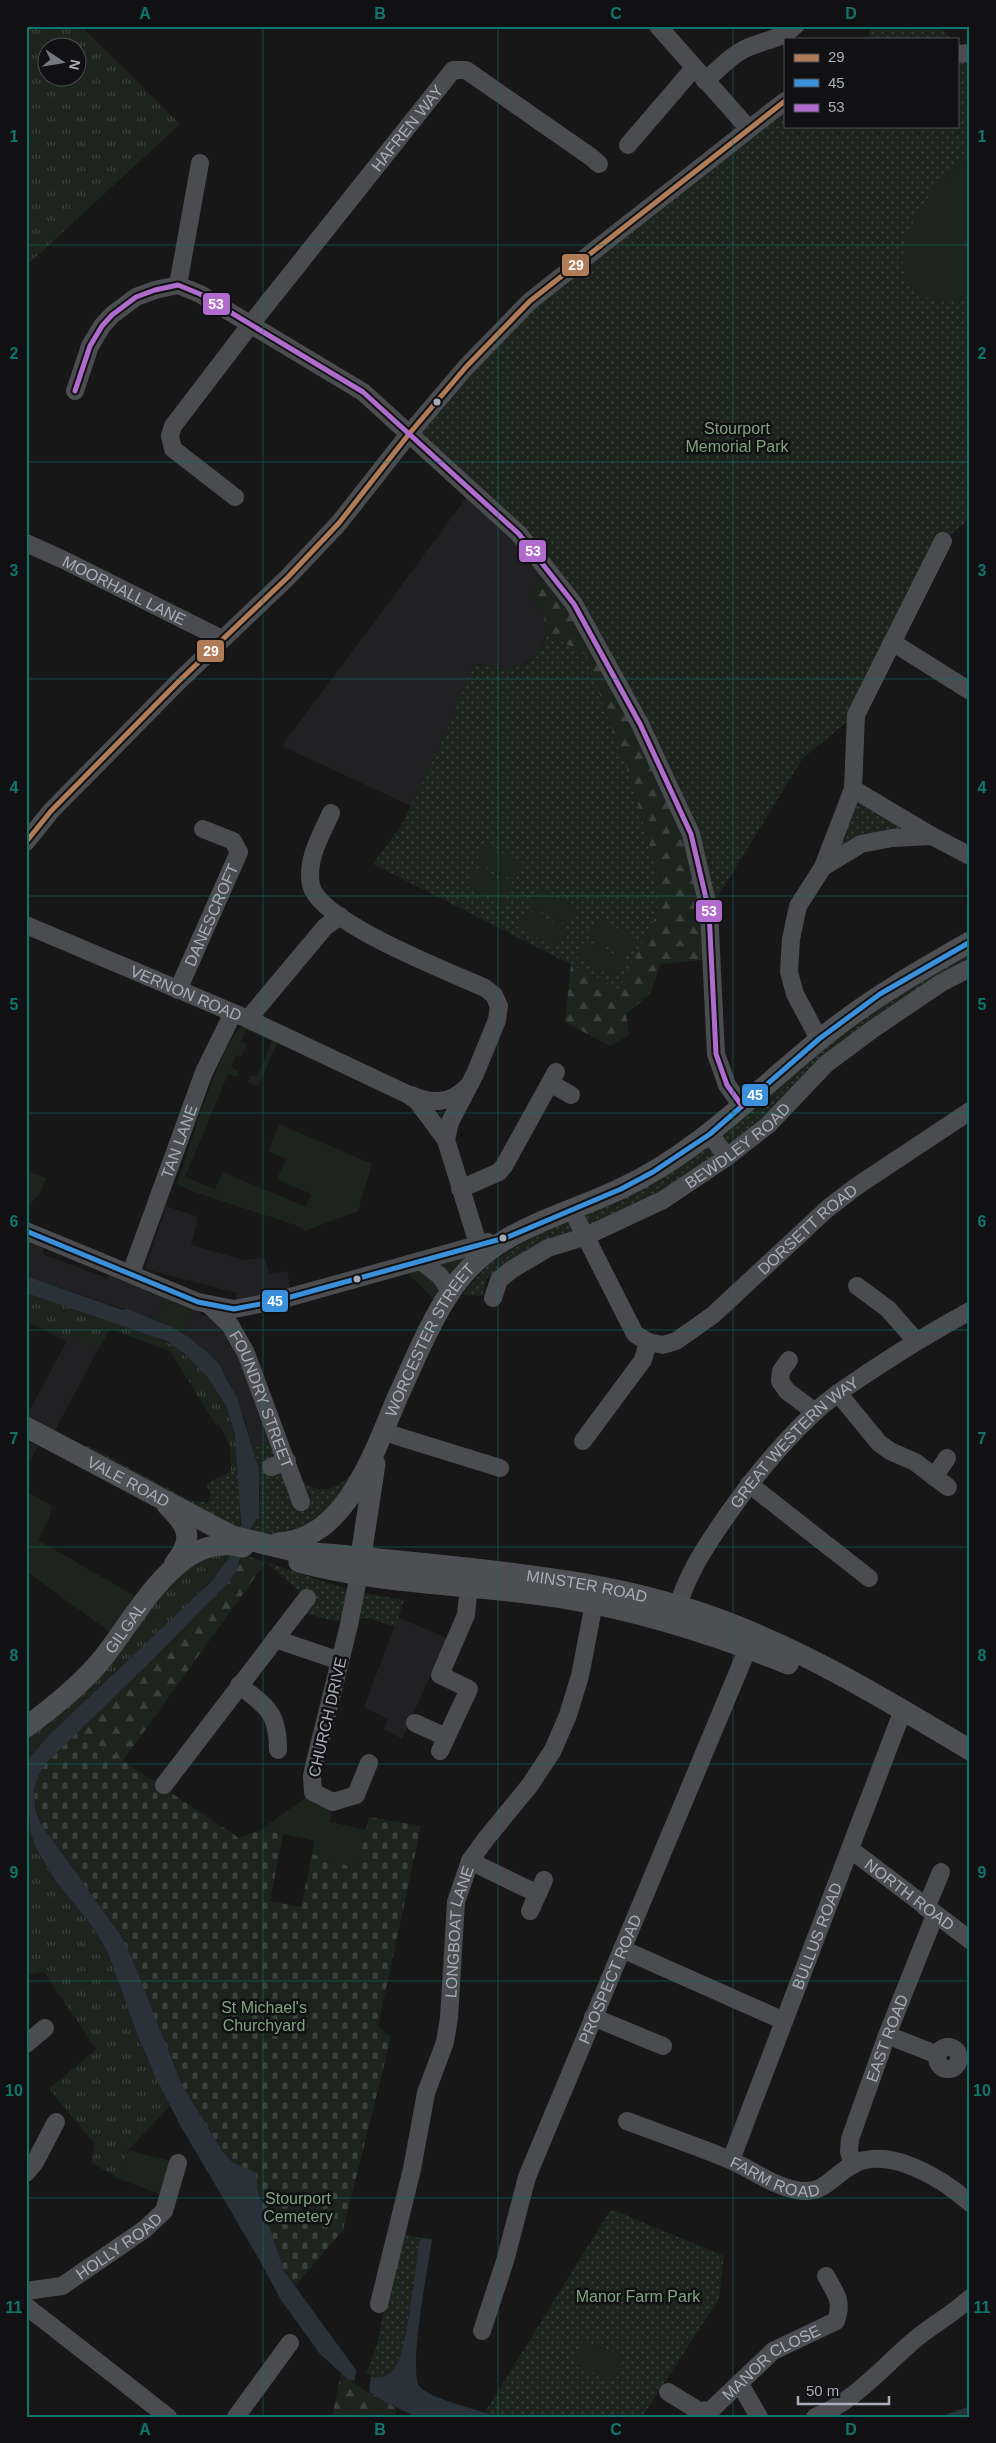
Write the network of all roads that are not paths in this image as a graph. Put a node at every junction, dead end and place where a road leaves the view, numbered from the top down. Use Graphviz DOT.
graph roads {
  1 [pos="658,26"];
  2 [pos="795,26"];
  3 [pos="700,75"];
  4 [pos="784,102"];
  5 [pos="748,128"];
  6 [pos="628,145"];
  7 [pos="200,163"];
  8 [pos="599,164"];
  9 [pos="178,285"];
  10 [pos="251,324"];
  11 [pos="75,391"];
  12 [pos="409,434"];
  13 [pos="235,498"];
  14 [pos="943,541"];
  15 [pos="26,543"];
  16 [pos="222,640"];
  17 [pos="892,642"];
  18 [pos="970,691"];
  19 [pos="853,789"];
  20 [pos="330,812"];
  21 [pos="203,829"];
  22 [pos="932,836"];
  23 [pos="26,842"];
  24 [pos="970,856"];
  25 [pos="823,868"];
  26 [pos="340,916"];
  27 [pos="26,925"];
  28 [pos="970,942"];
  29 [pos="970,968"];
  30 [pos="178,990"];
  31 [pos="240,1016"];
  32 [pos="819,1040"];
  33 [pos="469,1085"];
  34 [pos="407,1094"];
  35 [pos="571,1095"];
  36 [pos="742,1106"];
  37 [pos="970,1111"];
  38 [pos="710,1134"];
  39 [pos="446,1140"];
  40 [pos="727,1157"];
  41 [pos="460,1189"];
  42 [pos="572,1210"];
  43 [pos="26,1230"];
  44 [pos="584,1236"];
  45 [pos="508,1237"];
  46 [pos="478,1244"];
  47 [pos="421,1261"];
  48 [pos="131,1273"];
  49 [pos="857,1286"];
  50 [pos="450,1291"];
  51 [pos="493,1298"];
  52 [pos="209,1306"];
  53 [pos="970,1311"];
  54 [pos="916,1341"];
  55 [pos="648,1342"];
  56 [pos="789,1360"];
  57 [pos="838,1393"];
  58 [pos="814,1412"];
  59 [pos="26,1427"];
  60 [pos="384,1432"];
  61 [pos="583,1441"];
  62 [pos="947,1458"];
  63 [pos="500,1468"];
  64 [pos="364,1474"];
  65 [pos="749,1484"];
  66 [pos="159,1498"];
  67 [pos="301,1502"];
  68 [pos="243,1542"];
  69 [pos="354,1570"];
  70 [pos="169,1572"];
  71 [pos="470,1577"];
  72 [pos="869,1578"];
  73 [pos="595,1594"];
  74 [pos="307,1598"];
  75 [pos="675,1614"];
  76 [pos="275,1639"];
  77 [pos="751,1640"];
  78 [pos="340,1661"];
  79 [pos="239,1685"];
  80 [pos="903,1710"];
  81 [pos="415,1723"];
  82 [pos="26,1727"];
  83 [pos="278,1750"];
  84 [pos="970,1750"];
  85 [pos="370,1763"];
  86 [pos="164,1785"];
  87 [pos="850,1850"];
  88 [pos="470,1861"];
  89 [pos="941,1872"];
  90 [pos="530,1911"];
  91 [pos="930,1912"];
  92 [pos="970,1940"];
  93 [pos="622,1949"];
  94 [pos="593,2017"];
  95 [pos="784,2021"];
  96 [pos="45,2028"];
  97 [pos="887,2035"];
  98 [pos="26,2044"];
  99 [pos="663,2046"];
  100 [pos="938,2055"];
  101 [pos="627,2121"];
  102 [pos="56,2122"];
  103 [pos="731,2160"];
  104 [pos="178,2163"];
  105 [pos="853,2165"];
  106 [pos="26,2172"];
  107 [pos="970,2203"];
  108 [pos="826,2276"];
  109 [pos="26,2291"];
  110 [pos="970,2298"];
  111 [pos="379,2304"];
  112 [pos="26,2306"];
  113 [pos="482,2331"];
  114 [pos="290,2343"];
  115 [pos="740,2384"];
  116 [pos="668,2392"];
  117 [pos="168,2417"];
  118 [pos="236,2417"];
  119 [pos="759,2417"];
  120 [pos="815,2417"];
  1 -- 3 [label="street"];
  2 -- 3 [label="street"];
  3 -- 5 [label="street"];
  3 -- 6 [label="street"];
  4 -- 5 [label="street"];
  5 -- 12 [label="street"];
  7 -- 9 [label="street"];
  8 -- 10 [label="street, HAFREN WAY"];
  9 -- 10 [label="street"];
  9 -- 11 [label="street"];
  10 -- 12 [label="street"];
  10 -- 13 [label="street"];
  12 -- 16 [label="street"];
  12 -- 36 [label="street"];
  14 -- 17 [label="street"];
  15 -- 16 [label="street, MOORHALL LANE"];
  16 -- 23 [label="street"];
  17 -- 18 [label="street"];
  17 -- 19 [label="street"];
  19 -- 22 [label="street"];
  19 -- 25 [label="street"];
  20 -- 26 [label="street"];
  21 -- 30 [label="street, DANESCROFT"];
  22 -- 24 [label="street"];
  22 -- 25 [label="street"];
  25 -- 32 [label="street"];
  26 -- 31 [label="street, TAN LANE"];
  26 -- 33 [label="street"];
  27 -- 30 [label="street, VERNON ROAD"];
  28 -- 32 [label="main road, BEWDLEY ROAD"];
  29 -- 40 [label="street, BEWDLEY ROAD"];
  30 -- 31 [label="street, VERNON ROAD"];
  31 -- 34 [label="street, VERNON ROAD"];
  31 -- 48 [label="street, TAN LANE"];
  32 -- 36 [label="main road, BEWDLEY ROAD"];
  33 -- 34 [label="street"];
  33 -- 39 [label="street"];
  34 -- 39 [label="street, VERNON ROAD"];
  35 -- 41 [label="street"];
  36 -- 38 [label="main road, BEWDLEY ROAD"];
  37 -- 55 [label="street, DORSETT ROAD"];
  38 -- 40 [label="street"];
  38 -- 42 [label="main road, BEWDLEY ROAD"];
  39 -- 41 [label="street, VERNON ROAD"];
  40 -- 44 [label="street, BEWDLEY ROAD"];
  41 -- 46 [label="street, VERNON ROAD"];
  42 -- 44 [label="street"];
  42 -- 45 [label="main road, BEWDLEY ROAD"];
  43 -- 48 [label="street"];
  44 -- 51 [label="street, BEWDLEY ROAD"];
  44 -- 55 [label="street"];
  45 -- 46 [label="street, BEWDLEY ROAD"];
  45 -- 50 [label="main road, WORCESTER STREET"];
  46 -- 47 [label="street, BEWDLEY ROAD"];
  47 -- 50 [label="street"];
  47 -- 52 [label="street, BEWDLEY ROAD"];
  48 -- 52 [label="street"];
  49 -- 54 [label="street"];
  50 -- 60 [label="main road, WORCESTER STREET"];
  52 -- 67 [label="street, FOUNDRY STREET"];
  53 -- 54 [label="street, GREAT WESTERN WAY"];
  54 -- 57 [label="street, GREAT WESTERN WAY"];
  55 -- 61 [label="street"];
  56 -- 58 [label="street"];
  57 -- 58 [label="street, GREAT WESTERN WAY"];
  57 -- 62 [label="street"];
  58 -- 65 [label="street, GREAT WESTERN WAY"];
  59 -- 66 [label="main road, VALE ROAD"];
  60 -- 63 [label="street"];
  60 -- 64 [label="main road, WORCESTER STREET"];
  60 -- 69 [label="main road, WORCESTER STREET"];
  64 -- 68 [label="main road, WORCESTER STREET"];
  64 -- 69 [label="main road, WORCESTER STREET"];
  65 -- 72 [label="street"];
  65 -- 75 [label="street, GREAT WESTERN WAY"];
  66 -- 68 [label="main road, VALE ROAD"];
  66 -- 70 [label="main road"];
  68 -- 69 [label="main road, MINSTER ROAD"];
  68 -- 70 [label="main road, GILGAL"];
  69 -- 71 [label="main road, MINSTER ROAD"];
  69 -- 78 [label="street, CHURCH DRIVE"];
  70 -- 82 [label="main road, GILGAL"];
  71 -- 73 [label="main road, MINSTER ROAD"];
  71 -- 81 [label="street"];
  73 -- 75 [label="main road, MINSTER ROAD"];
  73 -- 88 [label="street, LONGBOAT LANE"];
  74 -- 76 [label="street"];
  75 -- 77 [label="main road, MINSTER ROAD"];
  76 -- 78 [label="street"];
  76 -- 79 [label="street"];
  77 -- 80 [label="main road, MINSTER ROAD"];
  77 -- 93 [label="street, PROSPECT ROAD"];
  78 -- 85 [label="street, CHURCH DRIVE"];
  79 -- 83 [label="street"];
  79 -- 86 [label="street"];
  80 -- 84 [label="main road, MINSTER ROAD"];
  80 -- 87 [label="street, BULLUS ROAD"];
  87 -- 91 [label="street, NORTH ROAD"];
  87 -- 95 [label="street, BULLUS ROAD"];
  88 -- 90 [label="street"];
  88 -- 111 [label="street, LONGBOAT LANE"];
  89 -- 91 [label="street, EAST ROAD"];
  91 -- 92 [label="street, NORTH ROAD"];
  91 -- 97 [label="street, EAST ROAD"];
  93 -- 94 [label="street, PROSPECT ROAD"];
  93 -- 95 [label="street"];
  94 -- 99 [label="street"];
  94 -- 113 [label="street, PROSPECT ROAD"];
  95 -- 103 [label="street, BULLUS ROAD"];
  96 -- 98 [label="street"];
  97 -- 100 [label="street"];
  97 -- 105 [label="street, EAST ROAD"];
  101 -- 103 [label="street, FARM ROAD"];
  102 -- 106 [label="street"];
  103 -- 105 [label="street, FARM ROAD"];
  104 -- 109 [label="street, HOLLY ROAD"];
  105 -- 107 [label="street, FARM ROAD"];
  108 -- 115 [label="street, MANOR CLOSE"];
  110 -- 120 [label="street"];
  112 -- 117 [label="street"];
  114 -- 118 [label="street"];
  115 -- 116 [label="street, MANOR CLOSE"];
  115 -- 119 [label="street"];
}
